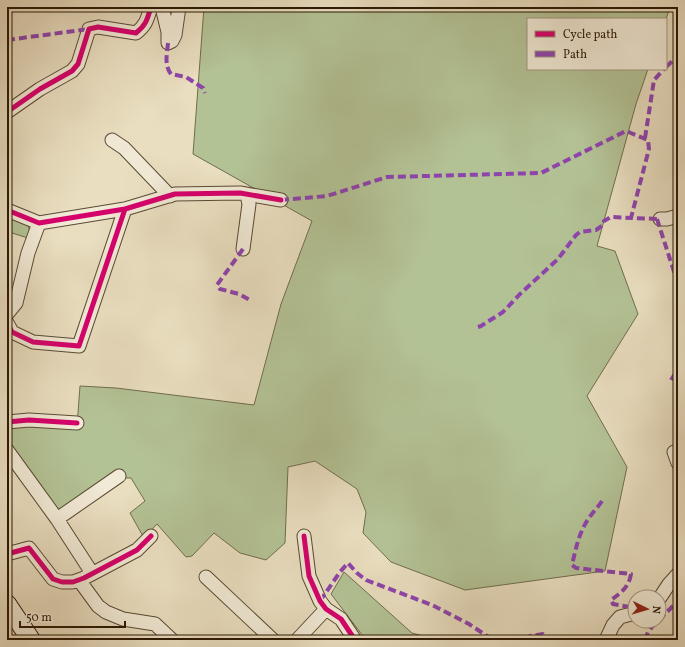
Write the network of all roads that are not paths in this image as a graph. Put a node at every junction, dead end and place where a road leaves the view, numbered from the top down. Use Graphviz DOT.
graph roads {
  1 [pos="151,7"];
  2 [pos="162,7"];
  3 [pos="179,7"];
  4 [pos="7,112"];
  5 [pos="112,140"];
  6 [pos="247,195"];
  7 [pos="170,196"];
  8 [pos="281,200"];
  9 [pos="7,210"];
  10 [pos="125,210"];
  11 [pos="678,216"];
  12 [pos="660,219"];
  13 [pos="39,223"];
  14 [pos="244,249"];
  15 [pos="7,314"];
  16 [pos="7,323"];
  17 [pos="7,422"];
  18 [pos="77,423"];
  19 [pos="7,450"];
  20 [pos="119,476"];
  21 [pos="57,519"];
  22 [pos="151,536"];
  23 [pos="304,536"];
  24 [pos="7,554"];
  25 [pos="92,574"];
  26 [pos="678,574"];
  27 [pos="206,577"];
  28 [pos="79,580"];
  29 [pos="666,589"];
  30 [pos="7,604"];
  31 [pos="326,609"];
  32 [pos="627,615"];
  33 [pos="30,640"];
  34 [pos="172,640"];
  35 [pos="273,640"];
  36 [pos="297,640"];
  37 [pos="355,640"];
  38 [pos="606,640"];
  1 -- 4 [label="street"];
  2 -- 3 [label="street"];
  5 -- 7 [label="street"];
  6 -- 7 [label="street"];
  6 -- 8 [label="street"];
  6 -- 14 [label="street"];
  7 -- 10 [label="street"];
  9 -- 13 [label="street"];
  10 -- 13 [label="street"];
  10 -- 16 [label="street"];
  11 -- 12 [label="street"];
  13 -- 15 [label="street"];
  17 -- 18 [label="street"];
  19 -- 21 [label="street"];
  20 -- 21 [label="street"];
  21 -- 25 [label="street"];
  22 -- 25 [label="street"];
  23 -- 31 [label="street"];
  24 -- 28 [label="street"];
  25 -- 28 [label="street"];
  26 -- 29 [label="street"];
  27 -- 35 [label="street"];
  28 -- 34 [label="street"];
  30 -- 33 [label="main road"];
  31 -- 36 [label="street"];
  31 -- 37 [label="street"];
  32 -- 38 [label="street"];
}
